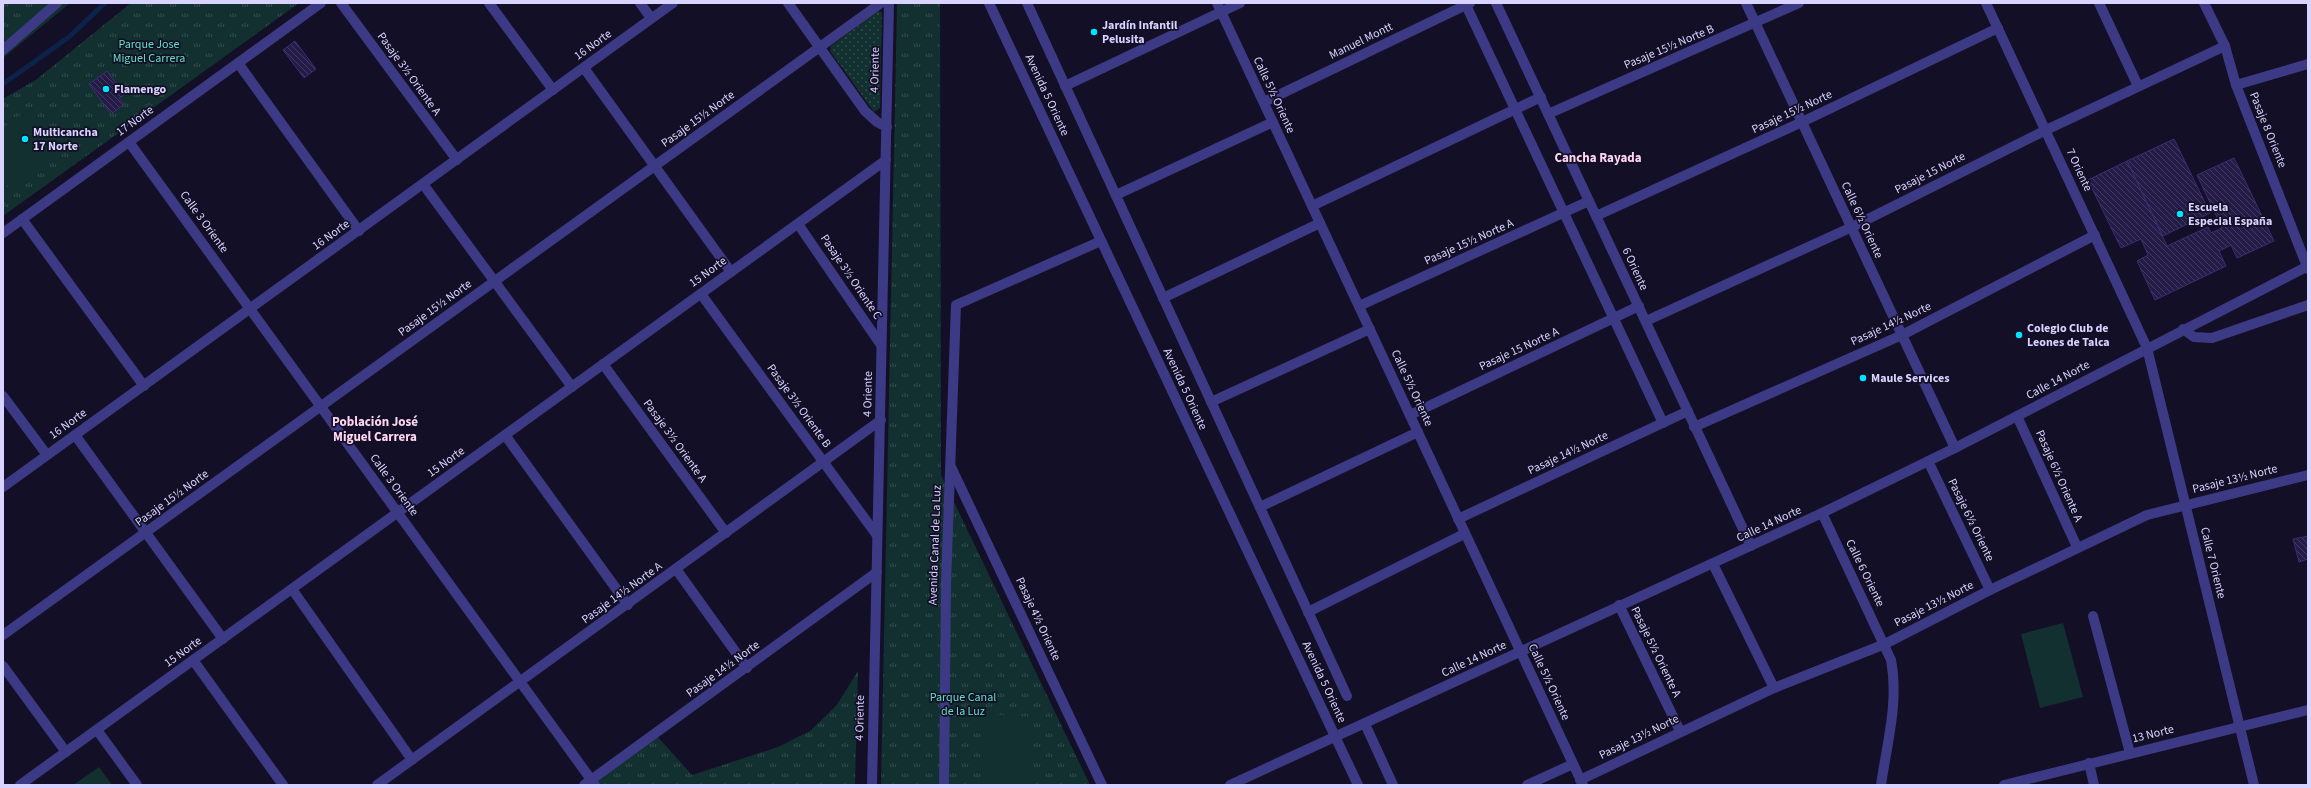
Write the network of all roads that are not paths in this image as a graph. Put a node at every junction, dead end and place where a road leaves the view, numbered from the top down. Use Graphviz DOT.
graph roads {
  1 [pos="57,3"];
  2 [pos="321,3"];
  3 [pos="341,3"];
  4 [pos="489,3"];
  5 [pos="640,3"];
  6 [pos="673,3"];
  7 [pos="788,3"];
  8 [pos="881,3"];
  9 [pos="889,3"];
  10 [pos="989,3"];
  11 [pos="1027,3"];
  12 [pos="1240,3"];
  13 [pos="1746,3"];
  14 [pos="1800,3"];
  15 [pos="1986,3"];
  16 [pos="2098,3"];
  17 [pos="2204,3"];
  18 [pos="1467,4"];
  19 [pos="1500,4"];
  20 [pos="1219,7"];
  21 [pos="651,18"];
  22 [pos="1756,24"];
  23 [pos="1998,28"];
  24 [pos="2225,46"];
  25 [pos="820,48"];
  26 [pos="3,50"];
  27 [pos="238,63"];
  28 [pos="2308,64"];
  29 [pos="584,68"];
  30 [pos="2236,85"];
  31 [pos="1065,86"];
  32 [pos="2138,86"];
  33 [pos="553,90"];
  34 [pos="1541,97"];
  35 [pos="1264,102"];
  36 [pos="1516,109"];
  37 [pos="1548,114"];
  38 [pos="1273,122"];
  39 [pos="1802,122"];
  40 [pos="887,127"];
  41 [pos="2046,130"];
  42 [pos="129,142"];
  43 [pos="456,160"];
  44 [pos="886,160"];
  45 [pos="654,166"];
  46 [pos="423,184"];
  47 [pos="1116,195"];
  48 [pos="1589,201"];
  49 [pos="1312,206"];
  50 [pos="1564,213"];
  51 [pos="1596,216"];
  52 [pos="22,219"];
  53 [pos="1320,223"];
  54 [pos="798,224"];
  55 [pos="1852,227"];
  56 [pos="359,231"];
  57 [pos="3,233"];
  58 [pos="2095,235"];
  59 [pos="1101,241"];
  60 [pos="2308,267"];
  61 [pos="731,272"];
  62 [pos="494,281"];
  63 [pos="701,294"];
  64 [pos="1163,298"];
  65 [pos="2308,305"];
  66 [pos="1359,306"];
  67 [pos="1639,306"];
  68 [pos="250,309"];
  69 [pos="1613,318"];
  70 [pos="1646,321"];
  71 [pos="1370,329"];
  72 [pos="2183,329"];
  73 [pos="1902,335"];
  74 [pos="881,345"];
  75 [pos="2148,348"];
  76 [pos="603,364"];
  77 [pos="144,386"];
  78 [pos="572,386"];
  79 [pos="3,396"];
  80 [pos="1211,402"];
  81 [pos="321,406"];
  82 [pos="1688,411"];
  83 [pos="1410,415"];
  84 [pos="2017,416"];
  85 [pos="881,420"];
  86 [pos="1663,423"];
  87 [pos="1694,427"];
  88 [pos="1418,432"];
  89 [pos="75,435"];
  90 [pos="505,435"];
  91 [pos="1955,448"];
  92 [pos="47,455"];
  93 [pos="1928,461"];
  94 [pos="825,463"];
  95 [pos="950,464"];
  96 [pos="2308,475"];
  97 [pos="3,487"];
  98 [pos="2186,505"];
  99 [pos="1260,507"];
  100 [pos="398,512"];
  101 [pos="1822,513"];
  102 [pos="1458,519"];
  103 [pos="146,532"];
  104 [pos="726,533"];
  105 [pos="876,534"];
  106 [pos="1464,534"];
  107 [pos="1751,546"];
  108 [pos="2077,547"];
  109 [pos="1713,564"];
  110 [pos="676,569"];
  111 [pos="877,572"];
  112 [pos="292,589"];
  113 [pos="1990,590"];
  114 [pos="628,605"];
  115 [pos="1619,605"];
  116 [pos="1308,612"];
  117 [pos="2093,616"];
  118 [pos="3,635"];
  119 [pos="223,639"];
  120 [pos="1885,644"];
  121 [pos="1520,652"];
  122 [pos="194,660"];
  123 [pos="3,666"];
  124 [pos="747,668"];
  125 [pos="521,681"];
  126 [pos="1774,688"];
  127 [pos="1347,696"];
  128 [pos="2308,710"];
  129 [pos="1365,724"];
  130 [pos="2240,727"];
  131 [pos="97,730"];
  132 [pos="1680,731"];
  133 [pos="1336,738"];
  134 [pos="66,752"];
  135 [pos="2130,753"];
  136 [pos="412,760"];
  137 [pos="1573,764"];
  138 [pos="2089,764"];
  139 [pos="1581,782"];
  140 [pos="590,783"];
  141 [pos="20,785"];
  142 [pos="137,785"];
  143 [pos="283,785"];
  144 [pos="377,785"];
  145 [pos="872,785"];
  146 [pos="944,785"];
  147 [pos="1102,785"];
  148 [pos="1230,785"];
  149 [pos="1358,785"];
  150 [pos="1393,785"];
  151 [pos="1528,785"];
  152 [pos="1881,785"];
  153 [pos="2004,785"];
  154 [pos="2094,785"];
  155 [pos="2254,785"];
  1 -- 26 [label="street"];
  2 -- 27 [label="street, 17 Norte"];
  3 -- 43 [label="street, Pasaje 3½ Oriente A"];
  4 -- 33 [label="street"];
  5 -- 21 [label="street"];
  6 -- 21 [label="street, 16 Norte"];
  7 -- 25 [label="street"];
  8 -- 25 [label="street, Pasaje 15½ Norte"];
  9 -- 40 [label="street, 4 Oriente"];
  10 -- 59 [label="street, Avenida 5 Oriente"];
  11 -- 31 [label="street"];
  12 -- 20 [label="street"];
  13 -- 22 [label="street, Calle 6½ Oriente"];
  14 -- 22 [label="street, Pasaje 15½ Norte B"];
  15 -- 23 [label="street, 7 Oriente"];
  16 -- 32 [label="street"];
  17 -- 24 [label="street, Pasaje 8 Oriente"];
  18 -- 35 [label="street, Manuel Montt"];
  18 -- 36 [label="street"];
  19 -- 34 [label="street, 6 Oriente"];
  20 -- 31 [label="street"];
  20 -- 35 [label="street, Calle 5½ Oriente"];
  21 -- 29 [label="street, 16 Norte"];
  22 -- 37 [label="street, Pasaje 15½ Norte B"];
  22 -- 39 [label="street, Calle 6½ Oriente"];
  23 -- 39 [label="street, Pasaje 15½ Norte"];
  23 -- 41 [label="street, 7 Oriente"];
  24 -- 30 [label="street, Pasaje 8 Oriente"];
  24 -- 32 [label="street, Pasaje 15 Norte"];
  25 -- 40 [label="street"];
  25 -- 45 [label="street, Pasaje 15½ Norte"];
  27 -- 42 [label="street, 17 Norte"];
  27 -- 56 [label="street"];
  28 -- 30 [label="street"];
  29 -- 33 [label="street, 16 Norte"];
  29 -- 45 [label="street"];
  30 -- 60 [label="street, Pasaje 8 Oriente"];
  31 -- 47 [label="street"];
  32 -- 41 [label="street, Pasaje 15 Norte"];
  33 -- 43 [label="street, 16 Norte"];
  34 -- 36 [label="street"];
  34 -- 37 [label="street, 6 Oriente"];
  35 -- 38 [label="street, Calle 5½ Oriente"];
  36 -- 49 [label="street"];
  36 -- 50 [label="street"];
  37 -- 48 [label="street, 6 Oriente"];
  38 -- 47 [label="street"];
  38 -- 49 [label="street, Calle 5½ Oriente"];
  39 -- 51 [label="street, Pasaje 15½ Norte"];
  39 -- 55 [label="street, Calle 6½ Oriente"];
  40 -- 44 [label="street, 4 Oriente"];
  41 -- 55 [label="street, Pasaje 15 Norte"];
  41 -- 58 [label="street, 7 Oriente"];
  42 -- 52 [label="street, 17 Norte"];
  42 -- 68 [label="street, Calle 3 Oriente"];
  43 -- 46 [label="street, 16 Norte"];
  44 -- 54 [label="street, 15 Norte"];
  44 -- 74 [label="street, 4 Oriente"];
  45 -- 61 [label="street"];
  45 -- 62 [label="street, Pasaje 15½ Norte"];
  46 -- 56 [label="street, 16 Norte"];
  46 -- 62 [label="street"];
  47 -- 64 [label="street"];
  48 -- 50 [label="street, Pasaje 15½ Norte A"];
  48 -- 51 [label="street, 6 Oriente"];
  49 -- 53 [label="street, Calle 5½ Oriente"];
  50 -- 66 [label="street, Pasaje 15½ Norte A"];
  50 -- 69 [label="street"];
  51 -- 67 [label="street, 6 Oriente"];
  52 -- 57 [label="street, 17 Norte"];
  52 -- 77 [label="street"];
  53 -- 64 [label="street"];
  53 -- 66 [label="street, Calle 5½ Oriente"];
  54 -- 61 [label="street, 15 Norte"];
  54 -- 74 [label="street, Pasaje 3½ Oriente C"];
  55 -- 70 [label="street, Pasaje 15 Norte"];
  55 -- 73 [label="street, Calle 6½ Oriente"];
  56 -- 68 [label="street, 16 Norte"];
  58 -- 73 [label="street, Pasaje 14½ Norte"];
  58 -- 75 [label="street, 7 Oriente"];
  59 -- 95 [label="street, Avenida Canal de La Luz"];
  59 -- 133 [label="street, Avenida 5 Oriente"];
  60 -- 72 [label="street, Calle 14 Norte"];
  61 -- 63 [label="street, 15 Norte"];
  62 -- 78 [label="street"];
  62 -- 81 [label="street, Pasaje 15½ Norte"];
  63 -- 76 [label="street, 15 Norte"];
  63 -- 94 [label="street, Pasaje 3½ Oriente B"];
  64 -- 80 [label="street"];
  65 -- 72 [label="street"];
  66 -- 71 [label="street, Calle 5½ Oriente"];
  67 -- 69 [label="street, Pasaje 15 Norte A"];
  67 -- 70 [label="street, 6 Oriente"];
  68 -- 77 [label="street, 16 Norte"];
  68 -- 81 [label="street, Calle 3 Oriente"];
  69 -- 83 [label="street, Pasaje 15 Norte A"];
  69 -- 86 [label="street"];
  70 -- 82 [label="street, 6 Oriente"];
  71 -- 80 [label="street"];
  71 -- 83 [label="street, Calle 5½ Oriente"];
  72 -- 75 [label="street, Calle 14 Norte"];
  73 -- 87 [label="street, Pasaje 14½ Norte"];
  73 -- 91 [label="street, Calle 6½ Oriente"];
  74 -- 85 [label="street, 4 Oriente"];
  75 -- 84 [label="street, Calle 14 Norte"];
  75 -- 98 [label="street, Calle 7 Oriente"];
  76 -- 78 [label="street, 15 Norte"];
  76 -- 104 [label="street, Pasaje 3½ Oriente A"];
  77 -- 89 [label="street, 16 Norte"];
  78 -- 90 [label="street, 15 Norte"];
  79 -- 92 [label="street"];
  80 -- 99 [label="street"];
  81 -- 100 [label="street, Calle 3 Oriente"];
  81 -- 103 [label="street, Pasaje 15½ Norte"];
  82 -- 86 [label="street, Pasaje 14½ Norte"];
  82 -- 87 [label="street, 6 Oriente"];
  83 -- 88 [label="street, Calle 5½ Oriente"];
  84 -- 91 [label="street, Calle 14 Norte"];
  84 -- 108 [label="street, Pasaje 6½ Oriente A"];
  85 -- 94 [label="street, Pasaje 14½ Norte A"];
  85 -- 105 [label="street, 4 Oriente"];
  86 -- 102 [label="street, Pasaje 14½ Norte"];
  87 -- 107 [label="street, 6 Oriente"];
  88 -- 99 [label="street"];
  88 -- 102 [label="street, Calle 5½ Oriente"];
  89 -- 92 [label="street, 16 Norte"];
  89 -- 103 [label="street"];
  90 -- 100 [label="street, 15 Norte"];
  90 -- 114 [label="street"];
  91 -- 93 [label="street, Calle 14 Norte"];
  92 -- 97 [label="street, 16 Norte"];
  93 -- 101 [label="street, Calle 14 Norte"];
  93 -- 113 [label="street, Pasaje 6½ Oriente"];
  94 -- 104 [label="street, Pasaje 14½ Norte A"];
  94 -- 105 [label="street, Pasaje 3½ Oriente B"];
  95 -- 146 [label="street, Avenida Canal de La Luz"];
  95 -- 147 [label="street, Pasaje 4½ Oriente"];
  96 -- 98 [label="street, Pasaje 13½ Norte"];
  98 -- 108 [label="street, Pasaje 13½ Norte"];
  98 -- 130 [label="street, Calle 7 Oriente"];
  99 -- 116 [label="street"];
  100 -- 112 [label="street, 15 Norte"];
  100 -- 125 [label="street, Calle 3 Oriente"];
  101 -- 107 [label="street, Calle 14 Norte"];
  101 -- 120 [label="street, Calle 6 Oriente"];
  102 -- 106 [label="street, Calle 5½ Oriente"];
  103 -- 118 [label="street, Pasaje 15½ Norte"];
  103 -- 119 [label="street"];
  104 -- 110 [label="street, Pasaje 14½ Norte A"];
  105 -- 111 [label="street, 4 Oriente"];
  106 -- 116 [label="street"];
  106 -- 121 [label="street, Calle 5½ Oriente"];
  107 -- 109 [label="street, Calle 14 Norte"];
  108 -- 113 [label="street, Pasaje 13½ Norte"];
  109 -- 115 [label="street, Calle 14 Norte"];
  109 -- 126 [label="street"];
  110 -- 114 [label="street, Pasaje 14½ Norte A"];
  110 -- 124 [label="street"];
  111 -- 124 [label="street, Pasaje 14½ Norte"];
  111 -- 145 [label="street, 4 Oriente"];
  112 -- 119 [label="street, 15 Norte"];
  112 -- 136 [label="street"];
  113 -- 120 [label="street, Pasaje 13½ Norte"];
  114 -- 125 [label="street, Pasaje 14½ Norte A"];
  115 -- 121 [label="street, Calle 14 Norte"];
  115 -- 132 [label="street, Pasaje 5½ Oriente A"];
  116 -- 127 [label="street"];
  117 -- 135 [label="street"];
  119 -- 122 [label="street, 15 Norte"];
  120 -- 126 [label="street, Pasaje 13½ Norte"];
  120 -- 152 [label="street, Calle 6 Oriente"];
  121 -- 129 [label="street, Calle 14 Norte"];
  121 -- 137 [label="street, Calle 5½ Oriente"];
  122 -- 131 [label="street, 15 Norte"];
  122 -- 143 [label="street"];
  123 -- 134 [label="street"];
  124 -- 140 [label="street, Pasaje 14½ Norte"];
  125 -- 136 [label="street, Pasaje 14½ Norte A"];
  125 -- 140 [label="street, Calle 3 Oriente"];
  126 -- 132 [label="street, Pasaje 13½ Norte"];
  128 -- 130 [label="street, 13 Norte"];
  129 -- 133 [label="street, Calle 14 Norte"];
  129 -- 150 [label="street"];
  130 -- 135 [label="street, 13 Norte"];
  130 -- 155 [label="street, Calle 7 Oriente"];
  131 -- 134 [label="street, 15 Norte"];
  131 -- 142 [label="street"];
  132 -- 139 [label="street, Pasaje 13½ Norte"];
  133 -- 148 [label="street, Calle 14 Norte"];
  133 -- 149 [label="street, Avenida 5 Oriente"];
  134 -- 141 [label="street, 15 Norte"];
  135 -- 138 [label="street, 13 Norte"];
  136 -- 144 [label="street, Pasaje 14½ Norte A"];
  137 -- 139 [label="street, Calle 5½ Oriente"];
  137 -- 151 [label="street"];
  138 -- 153 [label="street, 13 Norte"];
  138 -- 154 [label="street"];
}
